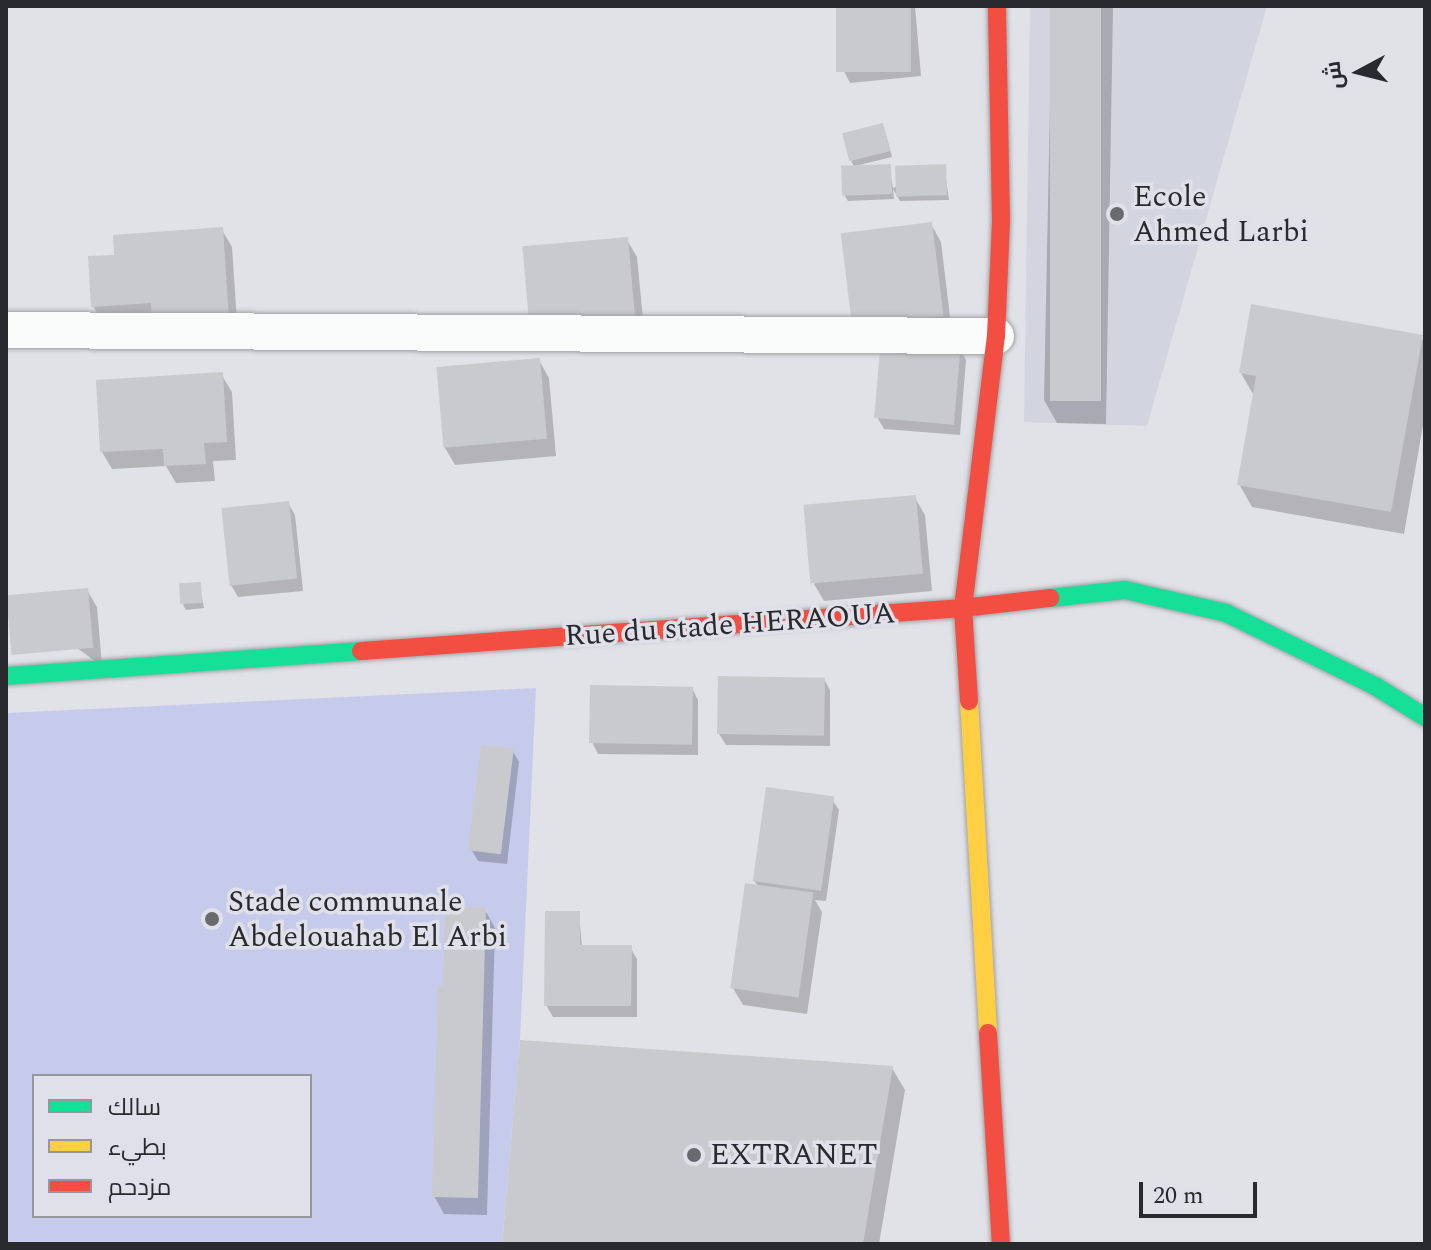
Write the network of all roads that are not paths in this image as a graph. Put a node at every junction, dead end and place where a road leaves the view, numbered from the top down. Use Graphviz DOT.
graph roads {
  1 [pos="997,6"];
  2 [pos="6,330"];
  3 [pos="996,336"];
  4 [pos="963,608"];
  5 [pos="6,676"];
  6 [pos="1425,717"];
  7 [pos="1001,1244"];
  1 -- 3 [label="street"];
  2 -- 3 [label="street"];
  3 -- 4 [label="street"];
  4 -- 5 [label="street, Rue du stade HERAOUA"];
  4 -- 6 [label="street, Rue du stade HERAOUA"];
  4 -- 7 [label="street"];
}
